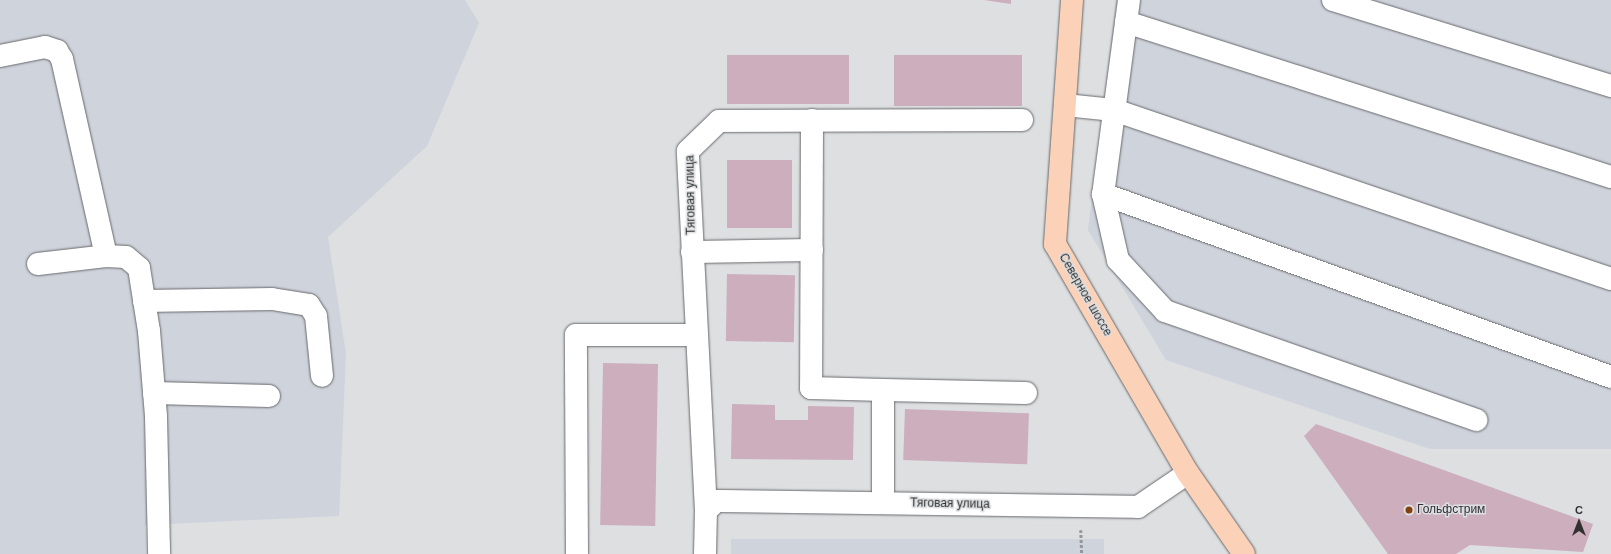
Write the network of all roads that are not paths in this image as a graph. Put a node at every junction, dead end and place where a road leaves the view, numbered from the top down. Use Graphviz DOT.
graph roads {
  1 [pos="1072,0"];
  2 [pos="1129,0"];
  3 [pos="1333,0"];
  4 [pos="1126,22"];
  5 [pos="0,56"];
  6 [pos="1611,86"];
  7 [pos="1065,105"];
  8 [pos="1114,110"];
  9 [pos="812,120"];
  10 [pos="1022,120"];
  11 [pos="1611,177"];
  12 [pos="1103,194"];
  13 [pos="812,250"];
  14 [pos="692,252"];
  15 [pos="106,256"];
  16 [pos="38,264"];
  17 [pos="1611,279"];
  18 [pos="144,301"];
  19 [pos="696,334"];
  20 [pos="322,376"];
  21 [pos="1611,377"];
  22 [pos="883,390"];
  23 [pos="154,393"];
  24 [pos="1026,393"];
  25 [pos="269,396"];
  26 [pos="1476,420"];
  27 [pos="1188,474"];
  28 [pos="883,503"];
  29 [pos="706,511"];
  30 [pos="159,554"];
  31 [pos="576,554"];
  32 [pos="705,554"];
  33 [pos="1244,554"];
  1 -- 7 [label="main road, Северное шоссе"];
  2 -- 4 [label="street"];
  3 -- 6 [label="street"];
  4 -- 8 [label="street"];
  4 -- 11 [label="street"];
  5 -- 15 [label="street"];
  7 -- 8 [label="street"];
  7 -- 27 [label="main road, Северное шоссе"];
  8 -- 12 [label="street"];
  8 -- 17 [label="street"];
  9 -- 10 [label="street, Тяговая улица"];
  9 -- 13 [label="street"];
  9 -- 14 [label="street, Тяговая улица"];
  12 -- 21 [label="street"];
  12 -- 26 [label="street"];
  13 -- 14 [label="street"];
  13 -- 22 [label="street"];
  14 -- 19 [label="street, Тяговая улица"];
  15 -- 16 [label="street"];
  15 -- 18 [label="street"];
  18 -- 20 [label="street"];
  18 -- 23 [label="street"];
  19 -- 29 [label="street, Тяговая улица"];
  19 -- 31 [label="street"];
  22 -- 24 [label="street"];
  22 -- 28 [label="street"];
  23 -- 25 [label="street"];
  23 -- 30 [label="street"];
  27 -- 28 [label="street, Тяговая улица"];
  27 -- 33 [label="main road, Северное шоссе"];
  28 -- 29 [label="street, Тяговая улица"];
  29 -- 32 [label="street, Тяговая улица"];
}
